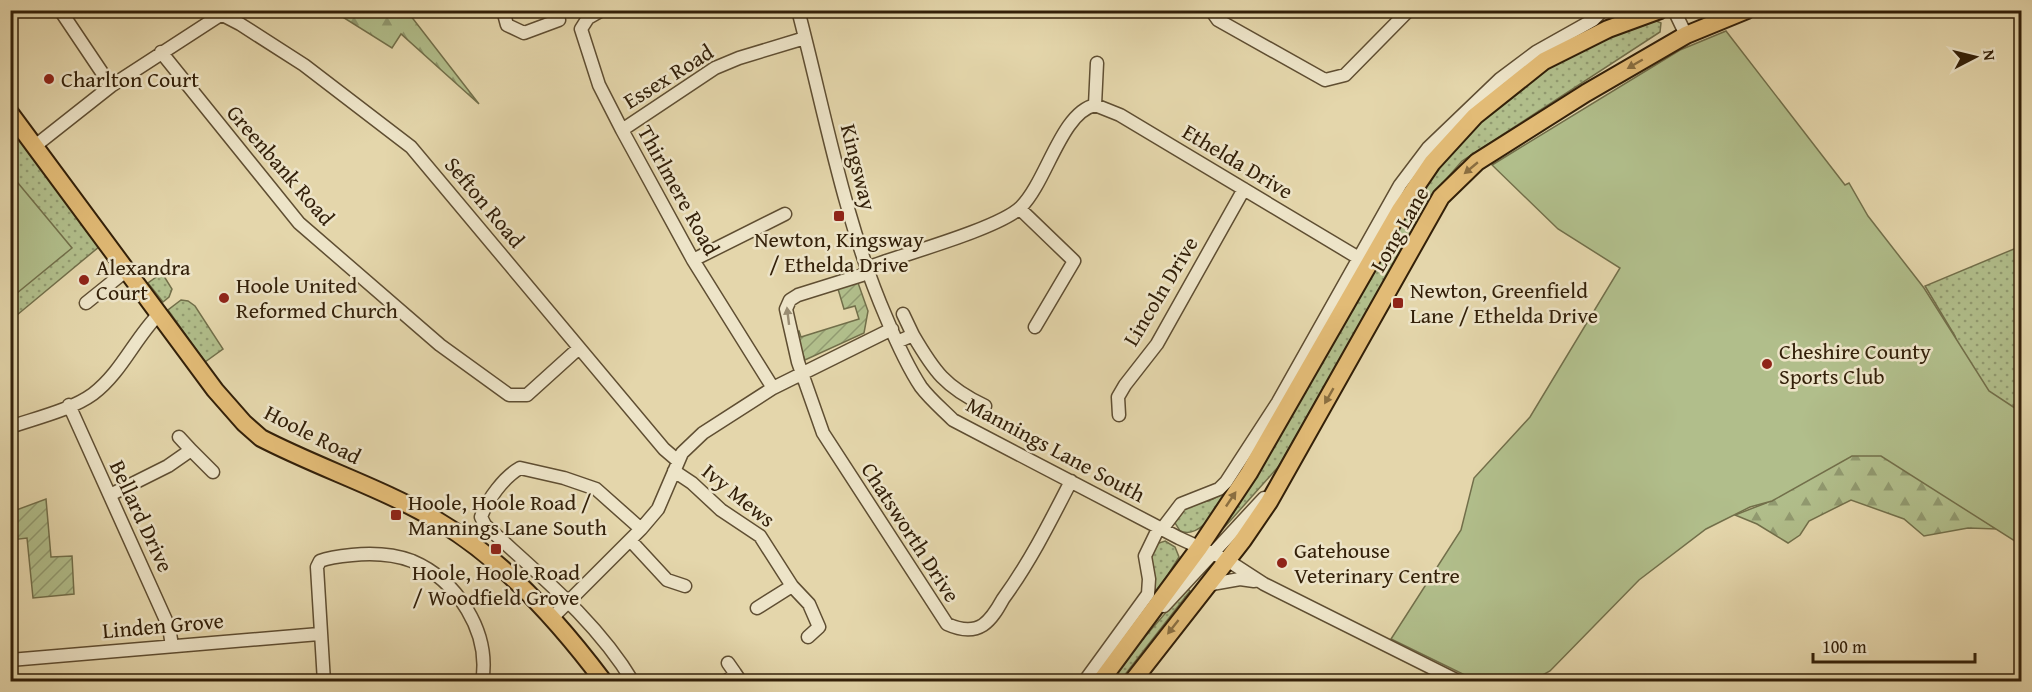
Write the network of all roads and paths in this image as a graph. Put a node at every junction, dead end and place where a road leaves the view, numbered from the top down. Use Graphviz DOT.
graph roads {
  1 [pos="60,10"];
  2 [pos="503,10"];
  3 [pos="550,10"];
  4 [pos="602,10"];
  5 [pos="798,10"];
  6 [pos="1211,10"];
  7 [pos="1409,10"];
  8 [pos="1603,10"];
  9 [pos="1660,10"];
  10 [pos="1674,10"];
  11 [pos="1747,10"];
  12 [pos="220,12"];
  13 [pos="559,20"];
  14 [pos="584,22"];
  15 [pos="1686,35"];
  16 [pos="805,38"];
  17 [pos="161,52"];
  18 [pos="1096,63"];
  19 [pos="111,86"];
  20 [pos="1095,105"];
  21 [pos="10,112"];
  22 [pos="622,130"];
  23 [pos="35,146"];
  24 [pos="1245,189"];
  25 [pos="1020,209"];
  26 [pos="784,214"];
  27 [pos="1357,257"];
  28 [pos="693,260"];
  29 [pos="127,270"];
  30 [pos="867,271"];
  31 [pos="86,303"];
  32 [pos="159,314"];
  33 [pos="903,314"];
  34 [pos="1035,328"];
  35 [pos="892,329"];
  36 [pos="913,335"];
  37 [pos="897,342"];
  38 [pos="579,348"];
  39 [pos="802,373"];
  40 [pos="773,388"];
  41 [pos="69,405"];
  42 [pos="976,406"];
  43 [pos="1119,415"];
  44 [pos="10,428"];
  45 [pos="179,437"];
  46 [pos="191,450"];
  47 [pos="676,466"];
  48 [pos="213,472"];
  49 [pos="1071,481"];
  50 [pos="110,495"];
  51 [pos="1160,528"];
  52 [pos="641,529"];
  53 [pos="630,540"];
  54 [pos="1213,553"];
  55 [pos="1264,584"];
  56 [pos="1206,585"];
  57 [pos="685,586"];
  58 [pos="792,586"];
  59 [pos="568,602"];
  60 [pos="757,608"];
  61 [pos="552,618"];
  62 [pos="319,634"];
  63 [pos="808,638"];
  64 [pos="172,646"];
  65 [pos="10,660"];
  66 [pos="324,681"];
  67 [pos="482,681"];
  68 [pos="604,681"];
  69 [pos="633,681"];
  70 [pos="1084,681"];
  71 [pos="1100,681"];
  72 [pos="1132,681"];
  73 [pos="1460,681"];
  1 -- 19 [label="street"];
  2 -- 13 [label="street"];
  3 -- 13 [label="street"];
  4 -- 14 [label="street"];
  5 -- 16 [label="street, Kingsway"];
  6 -- 7 [label="street"];
  8 -- 27 [label="street, Long Lane"];
  54 -- 9 [label="highway, Long Lane, one-way"];
  10 -- 15 [label="street"];
  11 -- 15 [label="highway, Long Lane"];
  12 -- 17 [label="street"];
  12 -- 38 [label="street, Sefton Road"];
  13 -- 14 [label="street"];
  14 -- 22 [label="street, Thirlmere Road"];
  15 -- 54 [label="highway, Long Lane, one-way"];
  16 -- 22 [label="street, Essex Road"];
  16 -- 30 [label="street, Kingsway"];
  17 -- 19 [label="street"];
  17 -- 38 [label="street, Greenbank Road"];
  18 -- 20 [label="street"];
  19 -- 23 [label="street"];
  20 -- 24 [label="street, Ethelda Drive"];
  20 -- 25 [label="street"];
  21 -- 23 [label="highway, Hoole Road"];
  22 -- 28 [label="street, Thirlmere Road"];
  23 -- 29 [label="highway, Hoole Road"];
  24 -- 27 [label="street, Ethelda Drive"];
  24 -- 43 [label="street, Lincoln Drive"];
  25 -- 30 [label="street"];
  25 -- 34 [label="street"];
  26 -- 28 [label="street"];
  27 -- 51 [label="street, Long Lane"];
  28 -- 40 [label="street, Thirlmere Road"];
  29 -- 31 [label="street"];
  29 -- 32 [label="highway, Hoole Road"];
  30 -- 35 [label="street, Kingsway"];
  39 -- 30 [label="street, Chatsworth Drive, one-way"];
  32 -- 41 [label="street"];
  32 -- 61 [label="highway, Hoole Road"];
  33 -- 36 [label="street"];
  35 -- 37 [label="street, Mannings Lane South"];
  35 -- 39 [label="street"];
  36 -- 37 [label="street"];
  36 -- 42 [label="street"];
  37 -- 49 [label="street, Mannings Lane South"];
  38 -- 47 [label="street, Sefton Road"];
  39 -- 40 [label="street"];
  39 -- 49 [label="street, Chatsworth Drive"];
  40 -- 47 [label="street"];
  41 -- 44 [label="street"];
  41 -- 50 [label="street, Bellard Drive"];
  45 -- 46 [label="street"];
  46 -- 48 [label="street"];
  46 -- 50 [label="street"];
  47 -- 52 [label="street"];
  47 -- 58 [label="street, Ivy Mews"];
  49 -- 51 [label="street, Mannings Lane South"];
  50 -- 64 [label="street, Bellard Drive"];
  51 -- 54 [label="street, Mannings Lane South"];
  51 -- 70 [label="street, Long Lane"];
  52 -- 53 [label="street"];
  52 -- 59 [label="street"];
  53 -- 57 [label="street"];
  53 -- 59 [label="street"];
  54 -- 55 [label="street, Mannings Lane South"];
  54 -- 56 [label="highway"];
  54 -- 71 [label="highway"];
  55 -- 56 [label="street"];
  55 -- 73 [label="street"];
  56 -- 72 [label="highway, one-way"];
  58 -- 60 [label="street"];
  58 -- 63 [label="street, Ivy Mews"];
  59 -- 61 [label="street"];
  59 -- 69 [label="street"];
  61 -- 68 [label="highway, Hoole Road"];
  62 -- 64 [label="street, Linden Grove"];
  62 -- 66 [label="street"];
  62 -- 67 [label="street"];
  64 -- 65 [label="street, Linden Grove"];
}
